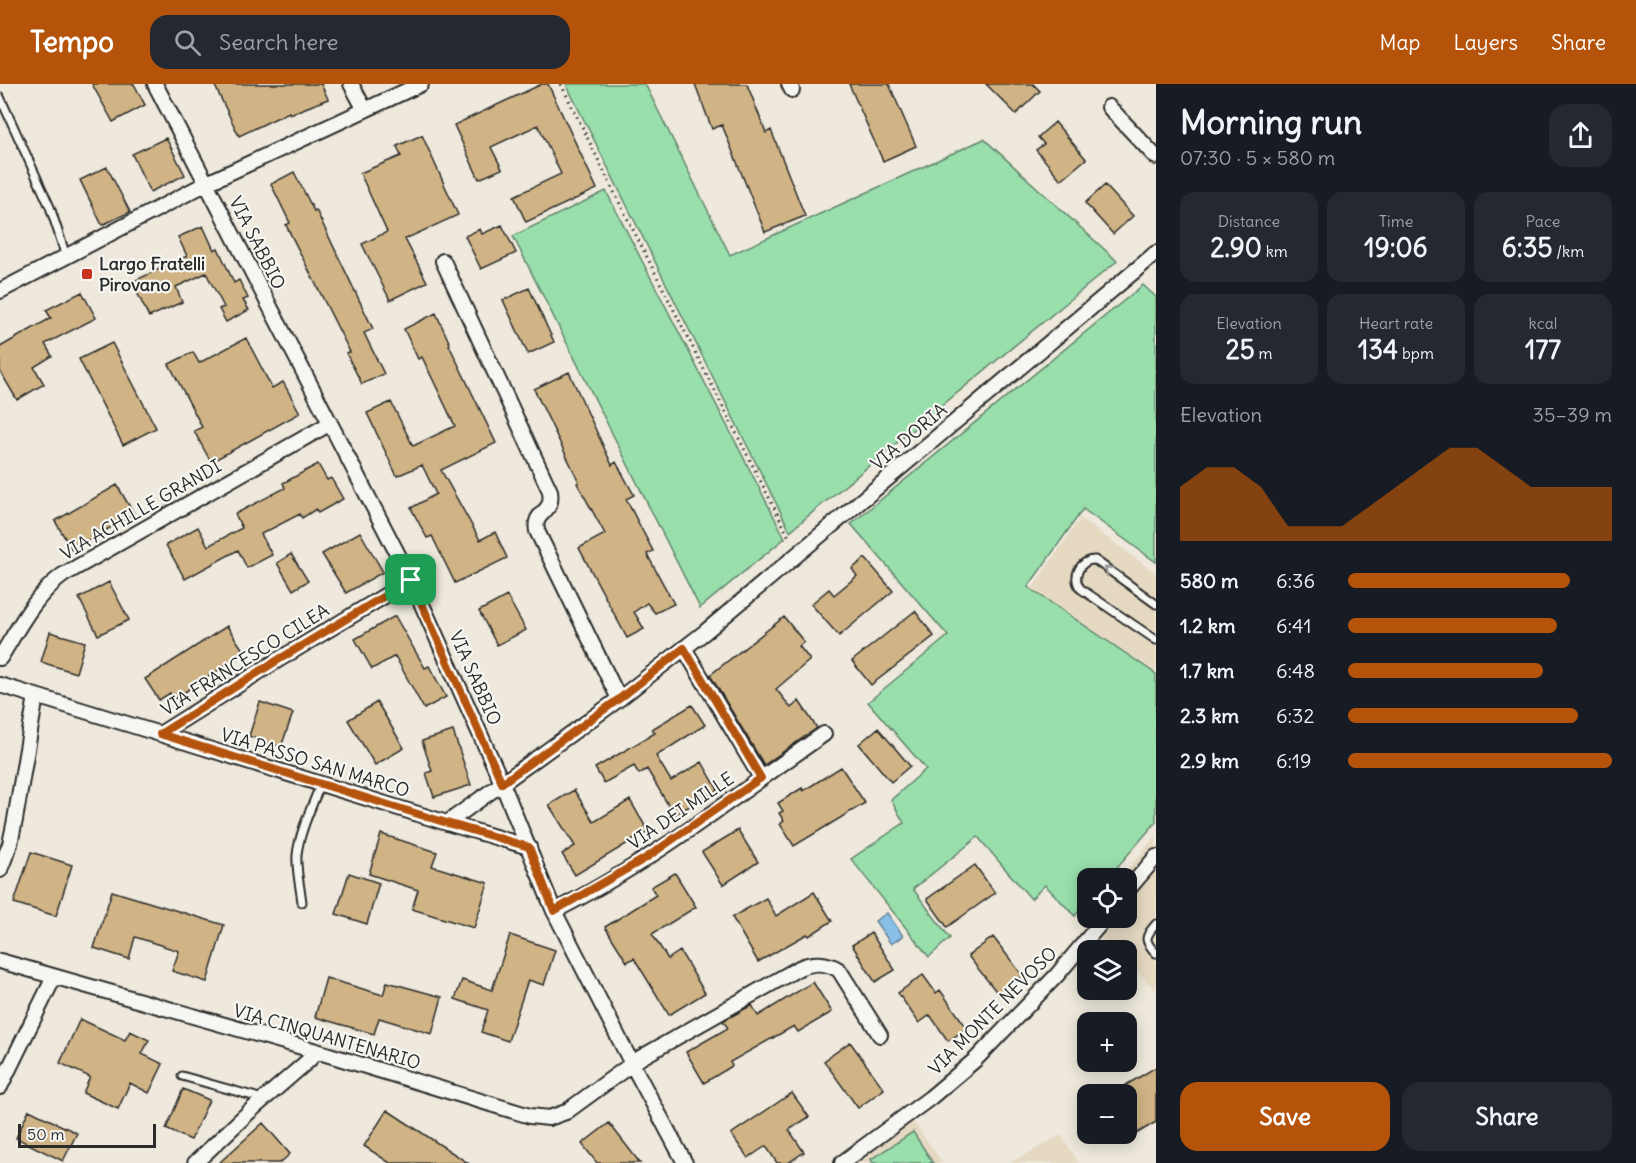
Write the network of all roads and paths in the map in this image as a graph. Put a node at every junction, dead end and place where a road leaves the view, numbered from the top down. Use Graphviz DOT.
graph roads {
  1 [pos="155,84"];
  2 [pos="351,84"];
  3 [pos="421,84"];
  4 [pos="561,84"];
  5 [pos="0,97"];
  6 [pos="1109,106"];
  7 [pos="364,110"];
  8 [pos="1156,157"];
  9 [pos="207,183"];
  10 [pos="1156,253"];
  11 [pos="66,256"];
  12 [pos="443,261"];
  13 [pos="0,291"];
  14 [pos="329,424"];
  15 [pos="798,554"];
  16 [pos="411,580"];
  17 [pos="1156,604"];
  18 [pos="1156,640"];
  19 [pos="684,648"];
  20 [pos="0,658"];
  21 [pos="0,686"];
  22 [pos="36,696"];
  23 [pos="619,699"];
  24 [pos="160,734"];
  25 [pos="824,734"];
  26 [pos="761,778"];
  27 [pos="321,783"];
  28 [pos="502,783"];
  29 [pos="447,823"];
  30 [pos="529,847"];
  31 [pos="1156,857"];
  32 [pos="0,870"];
  33 [pos="1137,879"];
  34 [pos="302,902"];
  35 [pos="554,911"];
  36 [pos="1156,924"];
  37 [pos="1097,928"];
  38 [pos="1156,953"];
  39 [pos="0,961"];
  40 [pos="54,977"];
  41 [pos="879,1035"];
  42 [pos="316,1051"];
  43 [pos="632,1064"];
  44 [pos="182,1076"];
  45 [pos="0,1088"];
  46 [pos="264,1100"];
  47 [pos="195,1163"];
  48 [pos="685,1163"];
  49 [pos="842,1163"];
  1 -- 9 [label="street, VIA SABBIO"];
  2 -- 7 [label="street"];
  3 -- 7 [label="street"];
  4 -- 15 [label="path"];
  5 -- 11 [label="lane"];
  6 -- 8 [label="street"];
  7 -- 9 [label="street"];
  9 -- 11 [label="street"];
  9 -- 14 [label="street, VIA SABBIO"];
  10 -- 15 [label="street, VIA DORIA"];
  11 -- 13 [label="street"];
  12 -- 23 [label="street"];
  14 -- 16 [label="street, VIA SABBIO"];
  14 -- 20 [label="street, VIA ACHILLE GRANDI"];
  15 -- 19 [label="street, VIA DORIA"];
  16 -- 24 [label="street, VIA FRANCESCO CILEA"];
  16 -- 28 [label="street, VIA SABBIO"];
  17 -- 18 [label="lane, one-way"];
  19 -- 23 [label="street, VIA DORIA"];
  19 -- 26 [label="street"];
  21 -- 22 [label="street, VIA PASSO SAN MARCO"];
  22 -- 24 [label="street, VIA PASSO SAN MARCO"];
  22 -- 32 [label="street"];
  23 -- 28 [label="street, VIA DORIA"];
  24 -- 27 [label="street, VIA PASSO SAN MARCO"];
  25 -- 26 [label="street, VIA DEI MILLE"];
  26 -- 35 [label="street, VIA DEI MILLE"];
  27 -- 29 [label="street, VIA PASSO SAN MARCO"];
  27 -- 34 [label="lane"];
  28 -- 29 [label="street"];
  28 -- 30 [label="street, VIA SABBIO"];
  29 -- 30 [label="street, VIA PASSO SAN MARCO"];
  30 -- 35 [label="street, VIA SABBIO"];
  31 -- 33 [label="street"];
  35 -- 43 [label="street, VIA SABBIO"];
  36 -- 38 [label="lane"];
  37 -- 49 [label="street, VIA MONTE NEVOSO"];
  39 -- 40 [label="street, VIA CINQUANTENARIO"];
  40 -- 42 [label="street, VIA CINQUANTENARIO"];
  40 -- 45 [label="street"];
  41 -- 43 [label="street, VIA CINQUANTENARIO"];
  42 -- 43 [label="street, VIA CINQUANTENARIO"];
  42 -- 46 [label="street"];
  43 -- 48 [label="street, VIA SABBIO"];
  44 -- 46 [label="lane"];
  46 -- 47 [label="street"];
}
